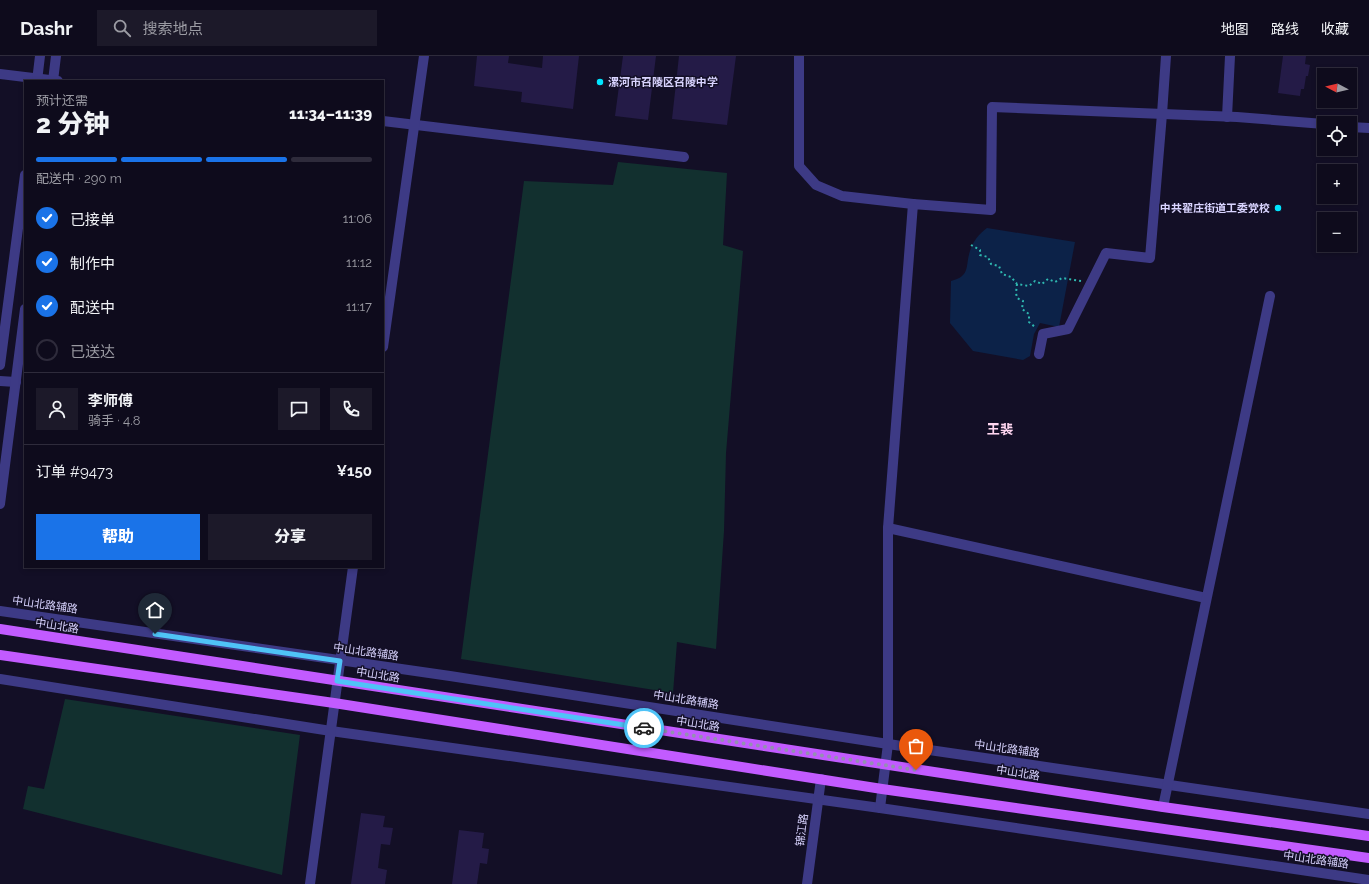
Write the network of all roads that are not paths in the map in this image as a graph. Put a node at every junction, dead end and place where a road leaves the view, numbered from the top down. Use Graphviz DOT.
graph roads {
  1 [pos="40,56"];
  2 [pos="56,56"];
  3 [pos="424,56"];
  4 [pos="799,56"];
  5 [pos="1166,56"];
  6 [pos="1230,56"];
  7 [pos="0,74"];
  8 [pos="37,80"];
  9 [pos="55,80"];
  10 [pos="1162,114"];
  11 [pos="1227,117"];
  12 [pos="384,121"];
  13 [pos="1317,123"];
  14 [pos="414,124"];
  15 [pos="1357,127"];
  16 [pos="1369,128"];
  17 [pos="684,158"];
  18 [pos="24,183"];
  19 [pos="913,204"];
  20 [pos="1270,296"];
  21 [pos="24,317"];
  22 [pos="384,340"];
  23 [pos="1039,354"];
  24 [pos="0,365"];
  25 [pos="0,380"];
  26 [pos="16,382"];
  27 [pos="0,504"];
  28 [pos="888,528"];
  29 [pos="353,568"];
  30 [pos="1206,598"];
  31 [pos="0,611"];
  32 [pos="0,630"];
  33 [pos="0,655"];
  34 [pos="340,661"];
  35 [pos="0,680"];
  36 [pos="337,681"];
  37 [pos="334,703"];
  38 [pos="331,731"];
  39 [pos="888,744"];
  40 [pos="885,765"];
  41 [pos="821,780"];
  42 [pos="1167,785"];
  43 [pos="882,789"];
  44 [pos="818,800"];
  45 [pos="1162,807"];
  46 [pos="880,808"];
  47 [pos="1369,814"];
  48 [pos="1369,836"];
  49 [pos="1369,858"];
  50 [pos="1369,880"];
  51 [pos="310,884"];
  52 [pos="807,884"];
  1 -- 8 [label="street"];
  2 -- 9 [label="street"];
  3 -- 14 [label="street"];
  4 -- 19 [label="street"];
  5 -- 10 [label="street"];
  6 -- 11 [label="street"];
  7 -- 8 [label="street"];
  10 -- 11 [label="street"];
  10 -- 19 [label="street"];
  10 -- 23 [label="street"];
  11 -- 13 [label="street"];
  12 -- 14 [label="street"];
  14 -- 17 [label="street"];
  14 -- 22 [label="street"];
  15 -- 16 [label="street"];
  18 -- 24 [label="street"];
  19 -- 28 [label="street"];
  20 -- 30 [label="street"];
  21 -- 26 [label="street"];
  25 -- 26 [label="street"];
  26 -- 27 [label="street"];
  28 -- 30 [label="street"];
  28 -- 39 [label="street"];
  29 -- 34 [label="street"];
  30 -- 42 [label="street"];
  31 -- 34 [label="street, 中山北路辅路"];
  32 -- 36 [label="main road, 中山北路"];
  33 -- 37 [label="main road"];
  34 -- 36 [label="street"];
  34 -- 39 [label="street, 中山北路辅路"];
  35 -- 38 [label="street, 中山北路辅路"];
  36 -- 37 [label="street"];
  36 -- 40 [label="main road, 中山北路"];
  37 -- 38 [label="street"];
  37 -- 41 [label="main road"];
  38 -- 44 [label="street, 中山北路辅路"];
  38 -- 51 [label="street"];
  39 -- 40 [label="street"];
  39 -- 42 [label="street, 中山北路辅路"];
  40 -- 43 [label="street"];
  40 -- 45 [label="main road, 中山北路"];
  41 -- 43 [label="main road"];
  41 -- 44 [label="street, 锦江路"];
  42 -- 45 [label="street"];
  42 -- 47 [label="street, 中山北路辅路"];
  43 -- 46 [label="street"];
  43 -- 49 [label="main road"];
  44 -- 46 [label="street, 中山北路辅路"];
  44 -- 52 [label="street, 锦江路"];
  45 -- 48 [label="main road, 中山北路"];
  46 -- 50 [label="street, 中山北路辅路"];
}
